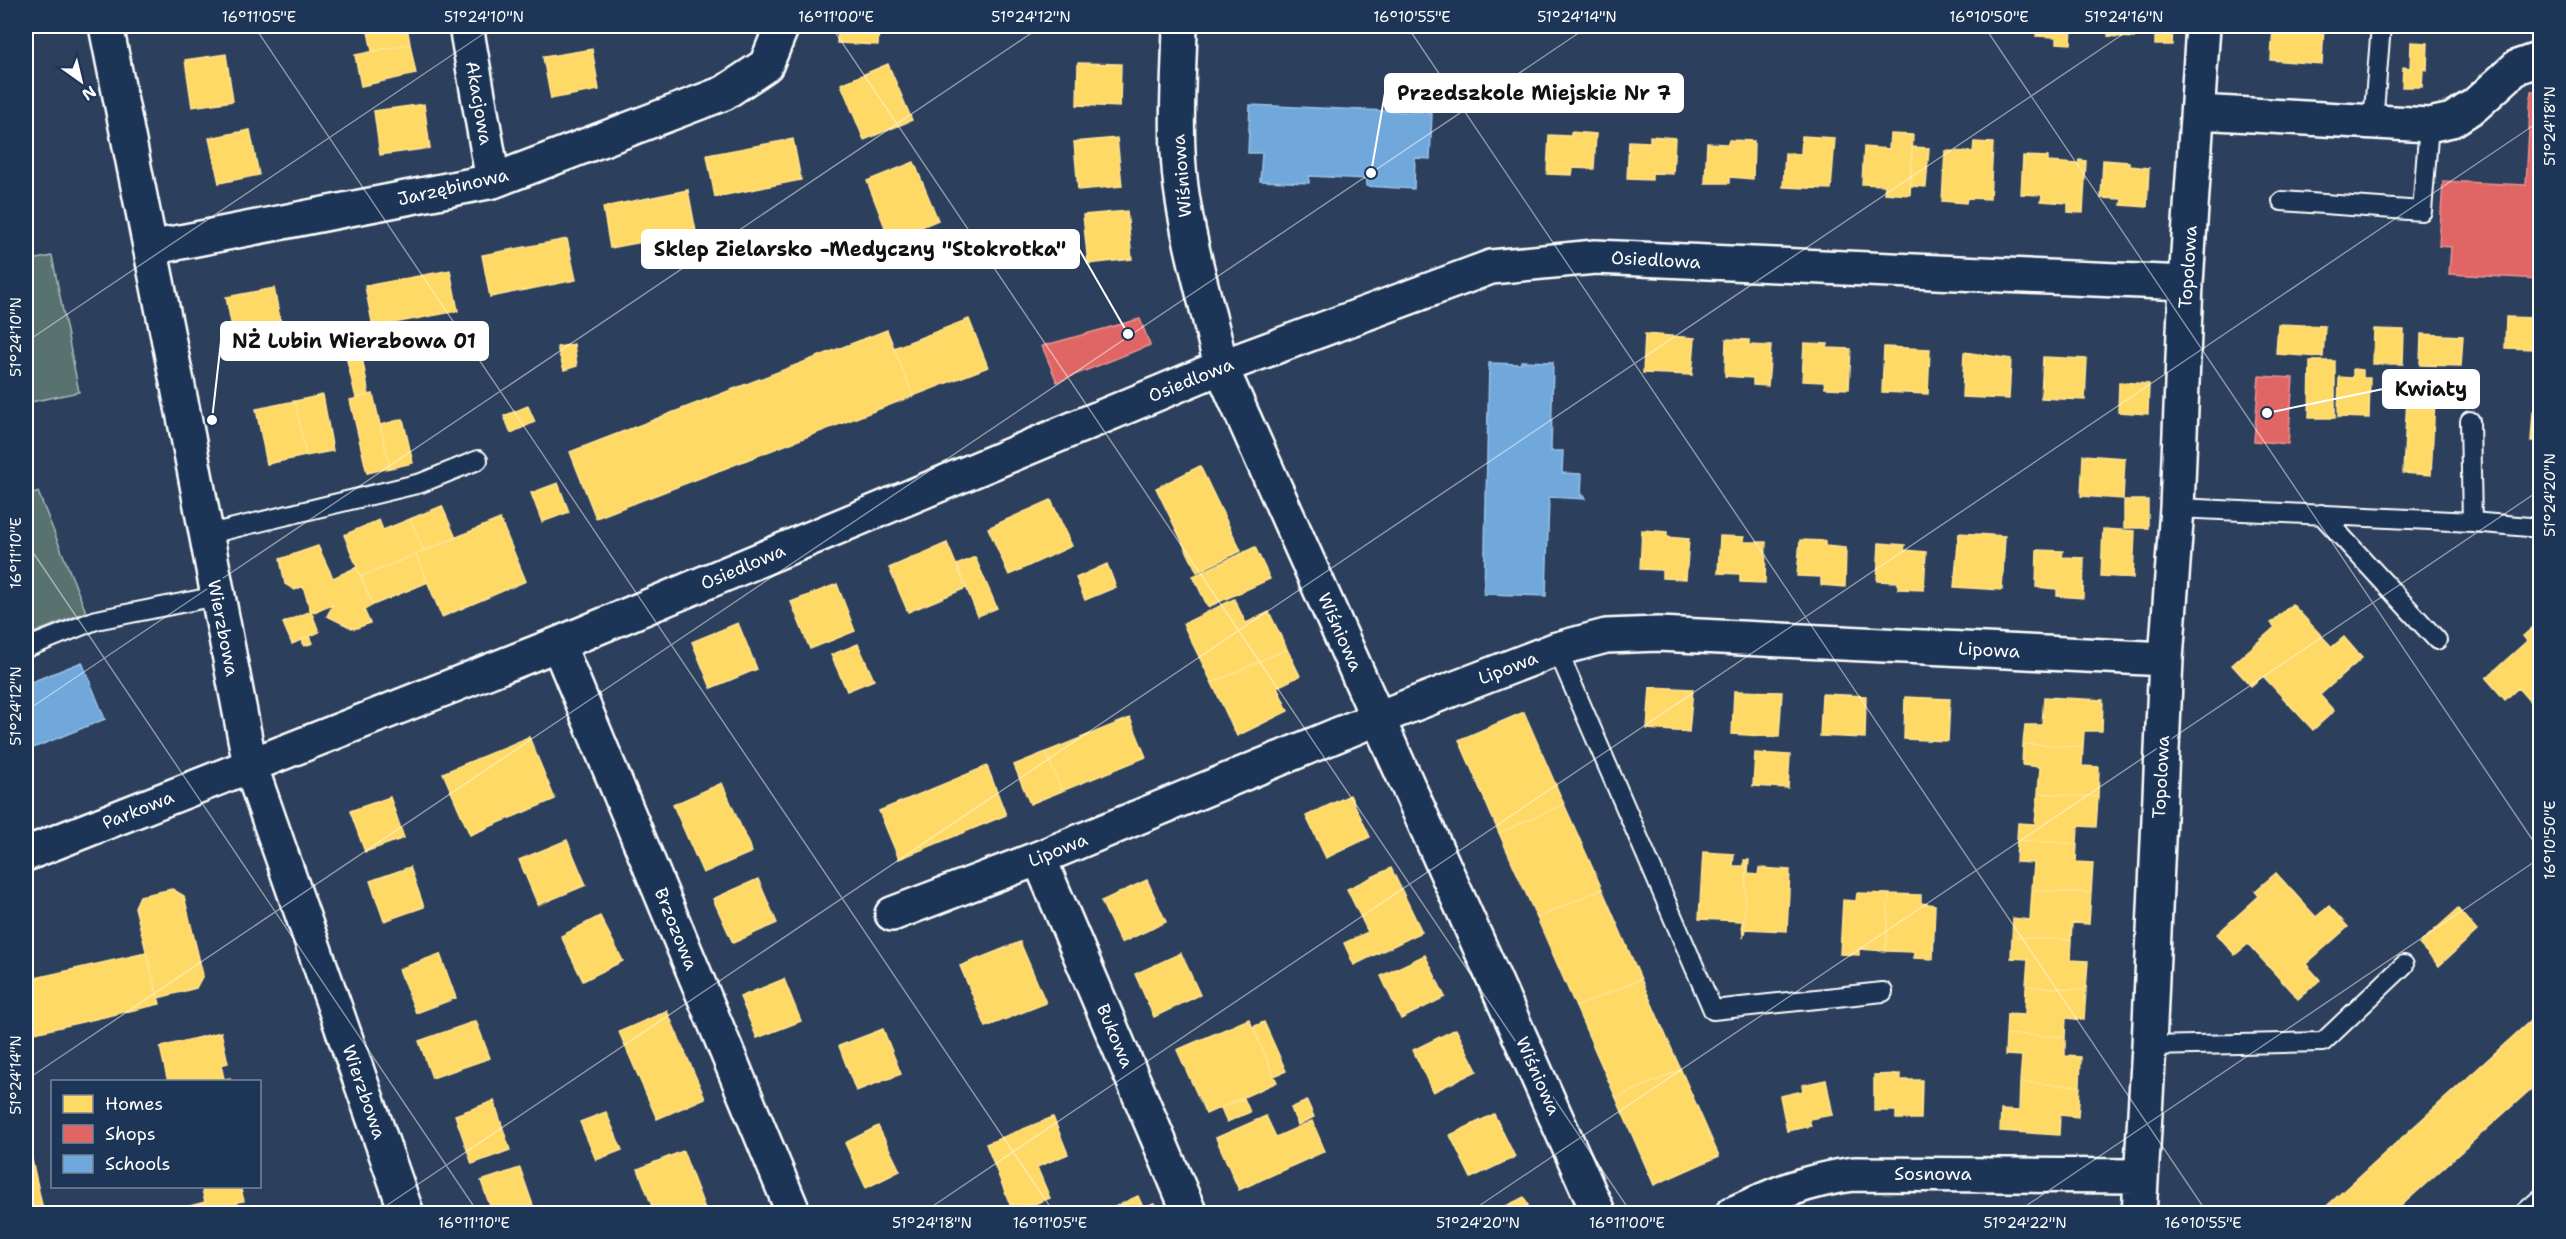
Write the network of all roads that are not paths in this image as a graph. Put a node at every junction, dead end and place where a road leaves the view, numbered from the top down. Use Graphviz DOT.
graph roads {
  1 [pos="106,26"];
  2 [pos="466,26"];
  3 [pos="782,26"];
  4 [pos="1180,26"];
  5 [pos="2203,26"];
  6 [pos="2381,26"];
  7 [pos="2541,59"];
  8 [pos="2199,112"];
  9 [pos="2373,123"];
  10 [pos="2429,125"];
  11 [pos="493,181"];
  12 [pos="2282,201"];
  13 [pos="150,248"];
  14 [pos="2186,283"];
  15 [pos="1221,367"];
  16 [pos="2470,421"];
  17 [pos="478,460"];
  18 [pos="2177,508"];
  19 [pos="2321,514"];
  20 [pos="2472,522"];
  21 [pos="2541,528"];
  22 [pos="206,535"];
  23 [pos="217,596"];
  24 [pos="2437,640"];
  25 [pos="558,645"];
  26 [pos="26,648"];
  27 [pos="1557,650"];
  28 [pos="2166,659"];
  29 [pos="1378,718"];
  30 [pos="250,765"];
  31 [pos="26,854"];
  32 [pos="1039,858"];
  33 [pos="892,914"];
  34 [pos="2404,965"];
  35 [pos="1883,992"];
  36 [pos="2150,1046"];
  37 [pos="2140,1176"];
  38 [pos="2541,1199"];
  39 [pos="407,1214"];
  40 [pos="794,1214"];
  41 [pos="1190,1214"];
  42 [pos="1599,1214"];
  43 [pos="1732,1214"];
  44 [pos="2139,1214"];
  45 [pos="2523,1214"];
  1 -- 13 [label="street, Wierzbowa"];
  2 -- 11 [label="street, Akacjowa"];
  3 -- 11 [label="street, Jarzębinowa"];
  4 -- 15 [label="street, Wiśniowa"];
  5 -- 8 [label="street, Topolowa"];
  6 -- 9 [label="lane"];
  7 -- 10 [label="street"];
  8 -- 9 [label="street"];
  8 -- 14 [label="street, Topolowa"];
  9 -- 10 [label="street"];
  10 -- 12 [label="lane"];
  11 -- 13 [label="street, Jarzębinowa"];
  13 -- 22 [label="street, Wierzbowa"];
  14 -- 15 [label="street, Osiedlowa"];
  14 -- 18 [label="street, Topolowa"];
  15 -- 25 [label="street, Osiedlowa"];
  15 -- 29 [label="street, Wiśniowa"];
  16 -- 20 [label="lane"];
  17 -- 22 [label="lane"];
  18 -- 19 [label="lane"];
  18 -- 28 [label="street, Topolowa"];
  19 -- 20 [label="lane"];
  19 -- 24 [label="lane"];
  20 -- 21 [label="lane"];
  22 -- 23 [label="street, Wierzbowa"];
  23 -- 26 [label="lane"];
  23 -- 30 [label="street, Wierzbowa"];
  25 -- 30 [label="street, Osiedlowa"];
  25 -- 40 [label="street, Brzozowa"];
  27 -- 28 [label="street, Lipowa"];
  27 -- 29 [label="street, Lipowa"];
  27 -- 35 [label="lane"];
  28 -- 36 [label="street, Topolowa"];
  29 -- 32 [label="street, Lipowa"];
  29 -- 42 [label="street, Wiśniowa"];
  30 -- 31 [label="street, Parkowa"];
  30 -- 39 [label="street, Wierzbowa"];
  32 -- 33 [label="street, Lipowa"];
  32 -- 41 [label="street, Bukowa"];
  34 -- 36 [label="lane"];
  36 -- 37 [label="street, Topolowa"];
  37 -- 43 [label="street, Sosnowa"];
  37 -- 44 [label="street, Topolowa"];
  38 -- 45 [label="lane"];
}
